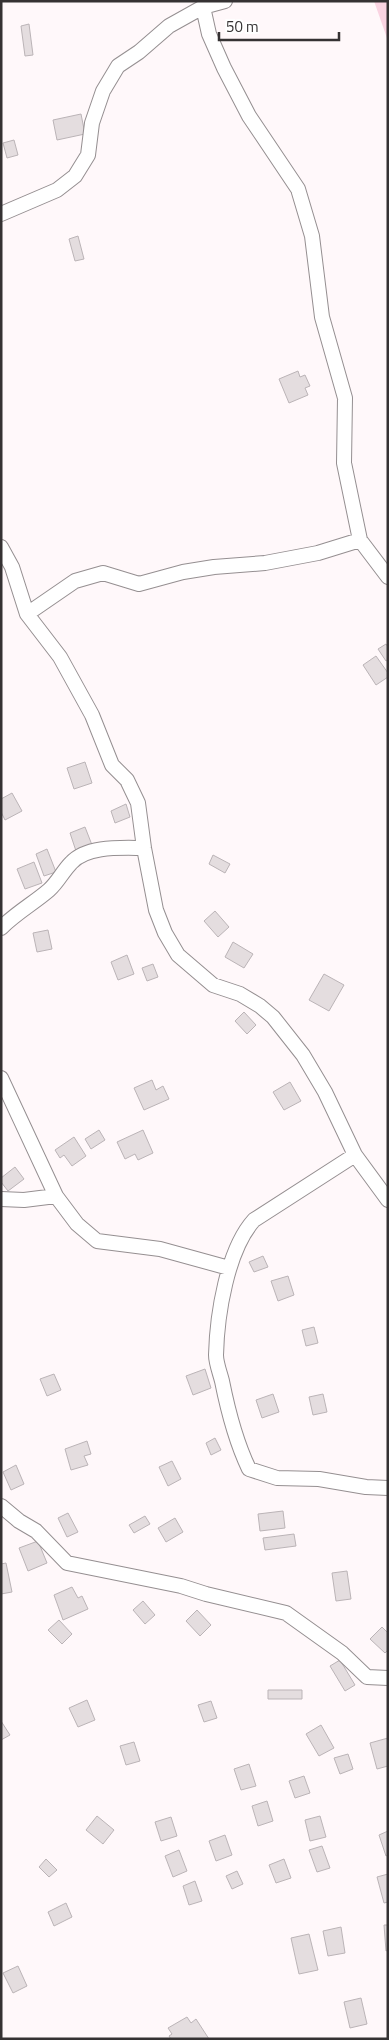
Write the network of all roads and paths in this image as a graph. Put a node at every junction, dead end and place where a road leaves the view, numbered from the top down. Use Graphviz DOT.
graph roads {
  1 [pos="225,1"];
  2 [pos="203,7"];
  3 [pos="1,214"];
  4 [pos="360,540"];
  5 [pos="1,547"];
  6 [pos="388,577"];
  7 [pos="27,614"];
  8 [pos="144,848"];
  9 [pos="1,928"];
  10 [pos="1,1078"];
  11 [pos="355,1155"];
  12 [pos="56,1196"];
  13 [pos="1,1199"];
  14 [pos="388,1200"];
  15 [pos="229,1268"];
  16 [pos="388,1488"];
  17 [pos="1,1506"];
  18 [pos="388,1678"];
  1 -- 2 [label="street"];
  2 -- 3 [label="street"];
  2 -- 4 [label="street"];
  4 -- 6 [label="street"];
  4 -- 7 [label="street"];
  5 -- 7 [label="street"];
  7 -- 8 [label="street"];
  8 -- 9 [label="street"];
  8 -- 11 [label="street"];
  10 -- 12 [label="street"];
  11 -- 14 [label="street"];
  11 -- 15 [label="street"];
  12 -- 13 [label="street"];
  12 -- 15 [label="street"];
  15 -- 16 [label="street"];
  17 -- 18 [label="street"];
}
